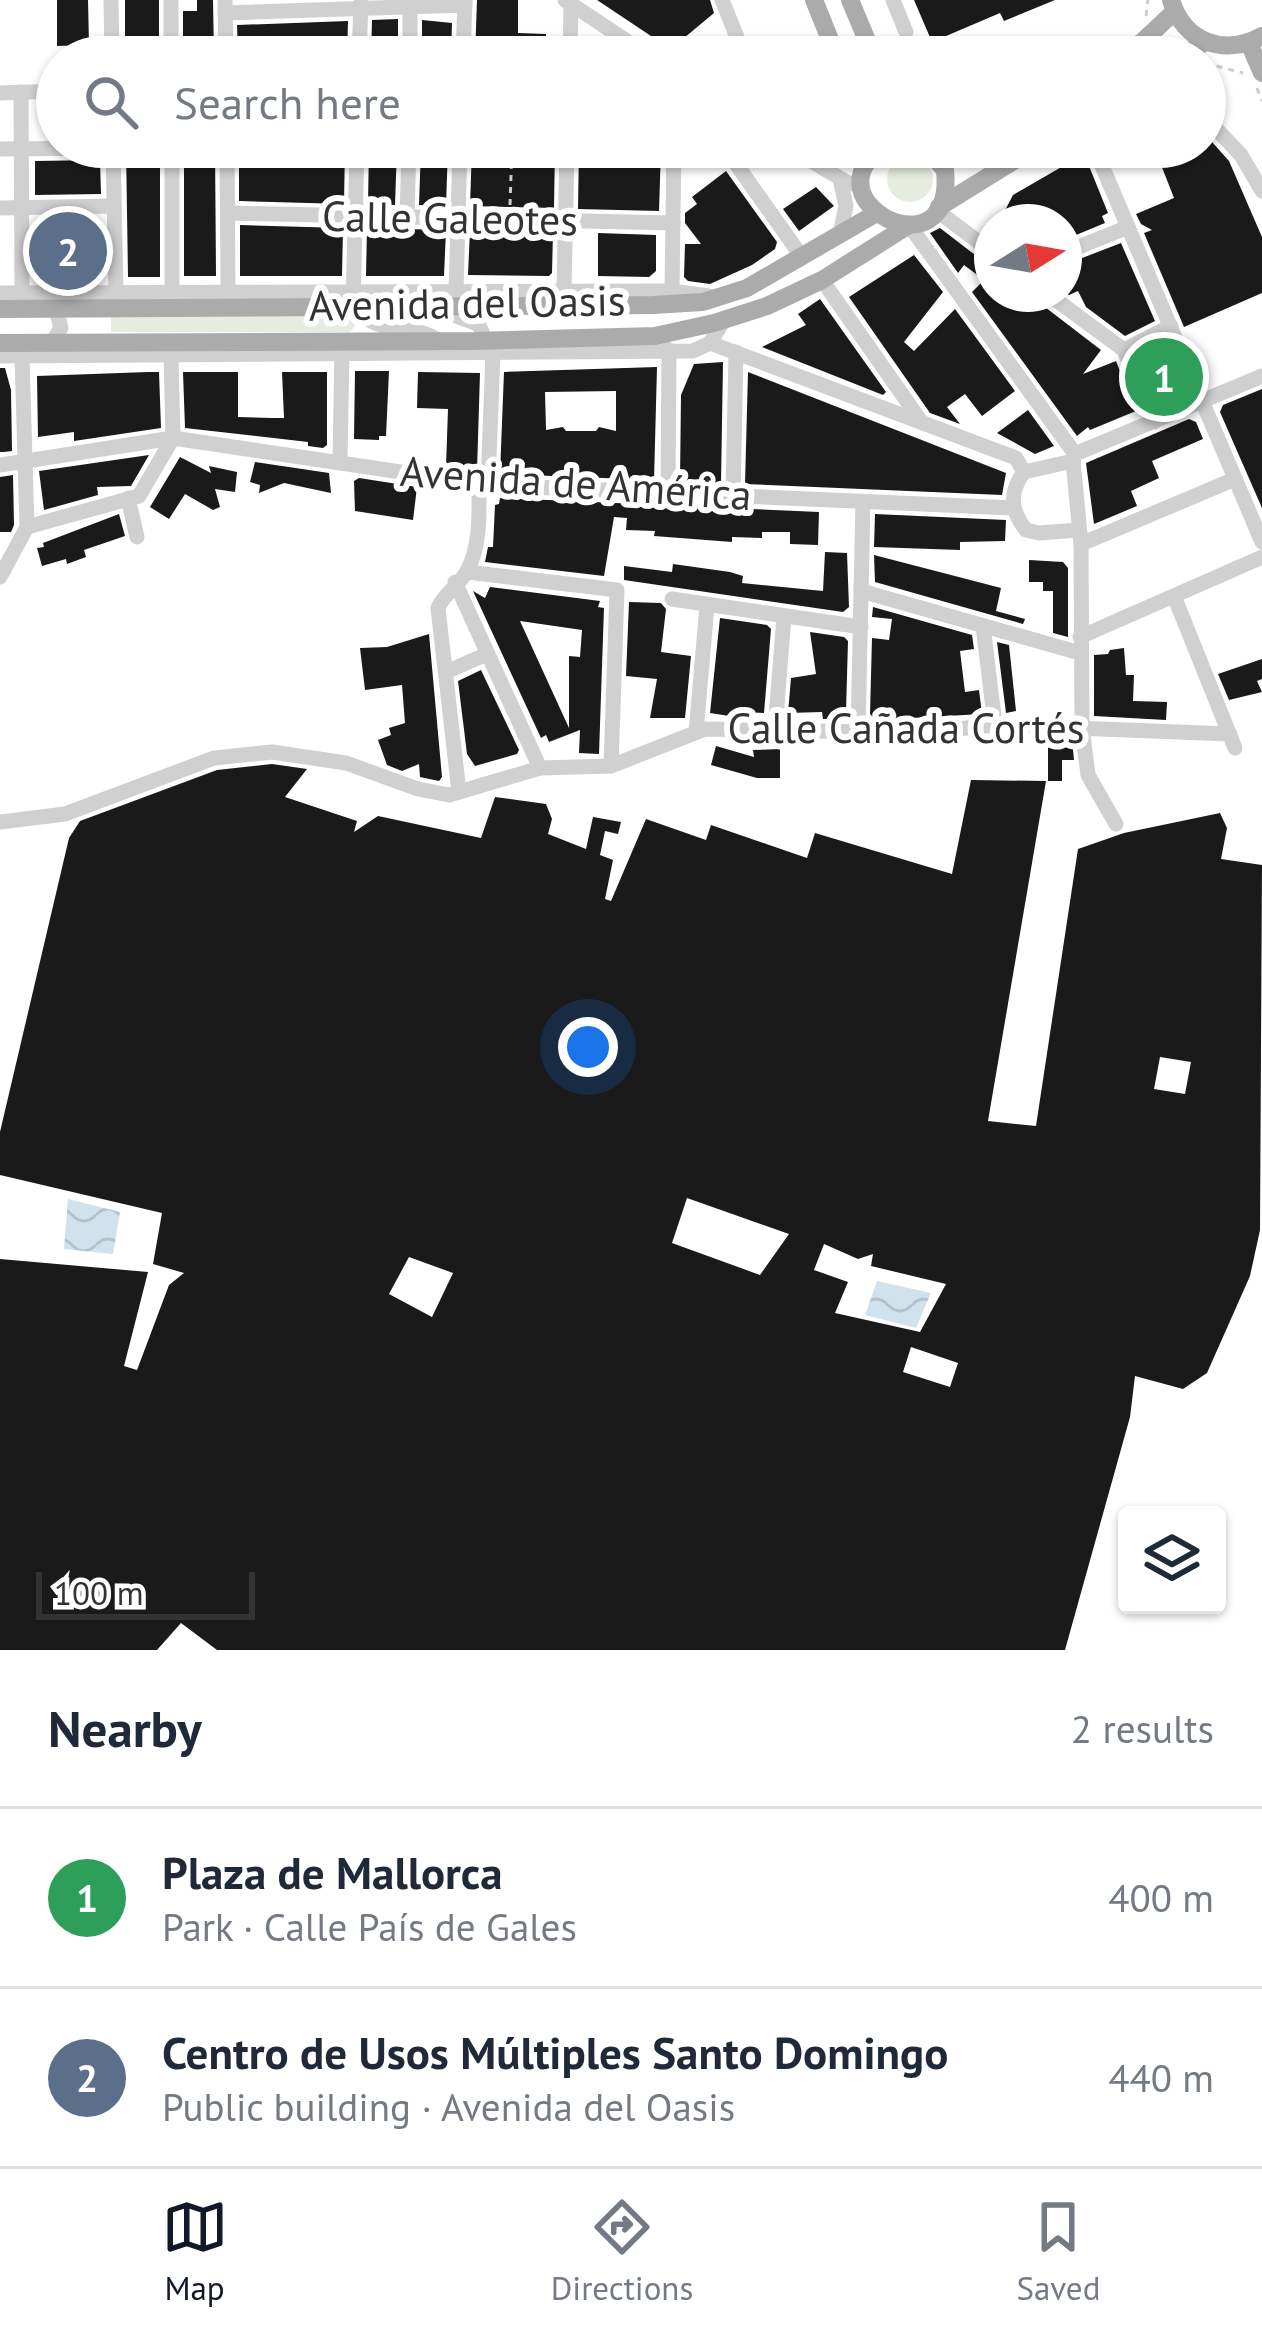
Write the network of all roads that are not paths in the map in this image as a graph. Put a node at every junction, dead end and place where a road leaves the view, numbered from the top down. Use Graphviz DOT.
graph roads {
  1 [pos="111,0"];
  2 [pos="171,0"];
  3 [pos="722,0"];
  4 [pos="814,0"];
  5 [pos="850,0"];
  6 [pos="893,0"];
  7 [pos="568,2"];
  8 [pos="465,3"];
  9 [pos="361,4"];
  10 [pos="1173,6"];
  11 [pos="225,7"];
  12 [pos="410,7"];
  13 [pos="906,32"];
  14 [pos="112,36"];
  15 [pos="171,36"];
  16 [pos="360,36"];
  17 [pos="410,36"];
  18 [pos="464,36"];
  19 [pos="569,36"];
  20 [pos="619,36"];
  21 [pos="737,36"];
  22 [pos="829,36"];
  23 [pos="865,36"];
  24 [pos="1147,36"];
  25 [pos="1195,36"];
  26 [pos="1256,39"];
  27 [pos="1226,45"];
  28 [pos="1257,74"];
  29 [pos="21,92"];
  30 [pos="36,92"];
  31 [pos="0,93"];
  32 [pos="1226,139"];
  33 [pos="0,149"];
  34 [pos="22,149"];
  35 [pos="36,149"];
  36 [pos="113,168"];
  37 [pos="172,168"];
  38 [pos="227,168"];
  39 [pos="356,168"];
  40 [pos="408,168"];
  41 [pos="459,168"];
  42 [pos="566,168"];
  43 [pos="674,168"];
  44 [pos="739,168"];
  45 [pos="822,168"];
  46 [pos="866,168"];
  47 [pos="939,168"];
  48 [pos="1002,168"];
  49 [pos="1103,168"];
  50 [pos="840,179"];
  51 [pos="862,185"];
  52 [pos="1262,191"];
  53 [pos="114,206"];
  54 [pos="0,208"];
  55 [pos="22,208"];
  56 [pos="938,208"];
  57 [pos="228,213"];
  58 [pos="874,214"];
  59 [pos="355,216"];
  60 [pos="407,217"];
  61 [pos="458,218"];
  62 [pos="564,220"];
  63 [pos="673,223"];
  64 [pos="909,225"];
  65 [pos="1128,227"];
  66 [pos="840,236"];
  67 [pos="974,237"];
  68 [pos="1082,246"];
  69 [pos="802,257"];
  70 [pos="822,280"];
  71 [pos="672,290"];
  72 [pos="456,291"];
  73 [pos="564,291"];
  74 [pos="116,292"];
  75 [pos="172,292"];
  76 [pos="228,292"];
  77 [pos="22,293"];
  78 [pos="718,297"];
  79 [pos="1,298"];
  80 [pos="353,299"];
  81 [pos="54,301"];
  82 [pos="431,307"];
  83 [pos="1072,312"];
  84 [pos="724,320"];
  85 [pos="1171,326"];
  86 [pos="440,341"];
  87 [pos="0,343"];
  88 [pos="710,343"];
  89 [pos="662,344"];
  90 [pos="492,347"];
  91 [pos="342,348"];
  92 [pos="49,349"];
  93 [pos="1124,350"];
  94 [pos="736,352"];
  95 [pos="172,355"];
  96 [pos="0,356"];
  97 [pos="22,356"];
  98 [pos="1262,376"];
  99 [pos="1204,403"];
  100 [pos="922,422"];
  101 [pos="1154,422"];
  102 [pos="173,438"];
  103 [pos="1074,457"];
  104 [pos="26,462"];
  105 [pos="340,463"];
  106 [pos="0,465"];
  107 [pos="1024,472"];
  108 [pos="1235,479"];
  109 [pos="483,484"];
  110 [pos="668,493"];
  111 [pos="733,495"];
  112 [pos="128,498"];
  113 [pos="863,501"];
  114 [pos="1013,508"];
  115 [pos="27,527"];
  116 [pos="1080,537"];
  117 [pos="137,538"];
  118 [pos="1262,542"];
  119 [pos="1262,557"];
  120 [pos="461,577"];
  121 [pos="0,578"];
  122 [pos="861,591"];
  123 [pos="1174,596"];
  124 [pos="672,599"];
  125 [pos="707,606"];
  126 [pos="784,617"];
  127 [pos="983,626"];
  128 [pos="861,627"];
  129 [pos="1080,645"];
  130 [pos="488,654"];
  131 [pos="446,672"];
  132 [pos="995,725"];
  133 [pos="1082,727"];
  134 [pos="775,730"];
  135 [pos="696,732"];
  136 [pos="858,732"];
  137 [pos="611,766"];
  138 [pos="540,769"];
  139 [pos="454,794"];
  140 [pos="0,821"];
  141 [pos="1116,824"];
  1 -- 14 [label="street"];
  2 -- 15 [label="street"];
  3 -- 21 [label="street"];
  4 -- 22 [label="main road"];
  5 -- 23 [label="main road"];
  6 -- 13 [label="street"];
  7 -- 19 [label="street"];
  7 -- 20 [label="street"];
  8 -- 12 [label="street"];
  8 -- 18 [label="street"];
  9 -- 11 [label="street"];
  9 -- 12 [label="street"];
  9 -- 16 [label="street"];
  10 -- 24 [label="main road"];
  10 -- 25 [label="main road"];
  12 -- 17 [label="street"];
  26 -- 27 [label="main road"];
  26 -- 28 [label="main road"];
  29 -- 30 [label="street"];
  29 -- 31 [label="street"];
  29 -- 34 [label="street"];
  32 -- 52 [label="street"];
  33 -- 34 [label="street"];
  34 -- 35 [label="street"];
  34 -- 55 [label="street"];
  36 -- 53 [label="street"];
  37 -- 75 [label="street"];
  38 -- 57 [label="street"];
  39 -- 59 [label="street"];
  40 -- 60 [label="street"];
  41 -- 61 [label="street"];
  42 -- 62 [label="street"];
  43 -- 63 [label="street"];
  44 -- 69 [label="street"];
  45 -- 50 [label="street"];
  46 -- 51 [label="main road"];
  47 -- 56 [label="main road"];
  48 -- 56 [label="main road"];
  49 -- 65 [label="street"];
  50 -- 51 [label="street"];
  50 -- 66 [label="street"];
  51 -- 58 [label="main road"];
  53 -- 55 [label="street"];
  53 -- 74 [label="street"];
  54 -- 55 [label="street"];
  55 -- 77 [label="street"];
  56 -- 64 [label="main road, Avenida del Oasis"];
  56 -- 67 [label="street"];
  57 -- 59 [label="street, Calle Galeotes"];
  57 -- 76 [label="street"];
  58 -- 64 [label="main road"];
  58 -- 66 [label="main road, Avenida del Oasis"];
  59 -- 60 [label="street, Calle Galeotes"];
  59 -- 80 [label="street"];
  60 -- 61 [label="street, Calle Galeotes"];
  61 -- 62 [label="street, Calle Galeotes"];
  61 -- 72 [label="street"];
  62 -- 63 [label="street, Calle Galeotes"];
  62 -- 73 [label="street"];
  63 -- 71 [label="street"];
  64 -- 70 [label="main road, Avenida del Oasis"];
  64 -- 103 [label="street"];
  65 -- 68 [label="street"];
  65 -- 85 [label="street"];
  66 -- 69 [label="main road, Avenida del Oasis"];
  69 -- 78 [label="main road, Avenida del Oasis"];
  70 -- 84 [label="main road, Avenida del Oasis"];
  70 -- 100 [label="street"];
  71 -- 73 [label="street, Avenida del Oasis"];
  71 -- 78 [label="street, Avenida del Oasis"];
  72 -- 73 [label="street, Avenida del Oasis"];
  72 -- 80 [label="street, Avenida del Oasis"];
  74 -- 75 [label="street, Avenida del Oasis"];
  74 -- 81 [label="street, Avenida del Oasis"];
  75 -- 76 [label="street, Avenida del Oasis"];
  76 -- 80 [label="street, Avenida del Oasis"];
  77 -- 79 [label="street, Avenida del Oasis"];
  77 -- 81 [label="street, Avenida del Oasis"];
  78 -- 82 [label="main road, Avenida del Oasis"];
  79 -- 81 [label="main road, Avenida del Oasis"];
  80 -- 81 [label="main road, Avenida del Oasis"];
  80 -- 82 [label="main road, Avenida del Oasis"];
  80 -- 86 [label="street"];
  81 -- 92 [label="street"];
  82 -- 90 [label="street"];
  83 -- 93 [label="street"];
  84 -- 88 [label="street"];
  84 -- 89 [label="main road, Avenida del Oasis"];
  85 -- 93 [label="street"];
  85 -- 99 [label="street"];
  86 -- 90 [label="main road, Avenida del Oasis"];
  86 -- 91 [label="main road, Avenida del Oasis"];
  87 -- 92 [label="main road, Avenida del Oasis"];
  88 -- 89 [label="street"];
  88 -- 94 [label="street"];
  89 -- 90 [label="main road, Avenida del Oasis"];
  89 -- 110 [label="street"];
  90 -- 91 [label="street, Avenida del Oasis"];
  90 -- 109 [label="street"];
  91 -- 92 [label="main road, Avenida del Oasis"];
  91 -- 95 [label="street, Avenida del Oasis"];
  91 -- 105 [label="street"];
  92 -- 95 [label="street, Avenida del Oasis"];
  92 -- 97 [label="street, Avenida del Oasis"];
  93 -- 101 [label="street"];
  94 -- 100 [label="street"];
  94 -- 111 [label="street"];
  95 -- 102 [label="street"];
  96 -- 97 [label="street, Avenida del Oasis"];
  97 -- 104 [label="street"];
  98 -- 99 [label="street"];
  99 -- 101 [label="street"];
  99 -- 108 [label="street"];
  100 -- 107 [label="street"];
  101 -- 103 [label="street"];
  102 -- 104 [label="street, Avenida de América"];
  102 -- 105 [label="street, Avenida de América"];
  102 -- 112 [label="street"];
  103 -- 107 [label="street"];
  103 -- 116 [label="street"];
  104 -- 106 [label="street, Avenida de América"];
  104 -- 115 [label="street"];
  105 -- 109 [label="street, Avenida de América"];
  107 -- 114 [label="street"];
  108 -- 116 [label="street"];
  108 -- 118 [label="street"];
  109 -- 110 [label="street, Avenida de América"];
  109 -- 120 [label="street"];
  110 -- 111 [label="street, Avenida de América"];
  111 -- 113 [label="street, Avenida de América"];
  112 -- 115 [label="street"];
  112 -- 117 [label="street"];
  113 -- 114 [label="street, Avenida de América"];
  113 -- 122 [label="street"];
  114 -- 116 [label="street"];
  115 -- 121 [label="street"];
  116 -- 129 [label="street"];
  119 -- 123 [label="street"];
  120 -- 130 [label="street"];
  120 -- 131 [label="street"];
  120 -- 137 [label="street"];
  122 -- 127 [label="street"];
  122 -- 128 [label="street"];
  123 -- 129 [label="street"];
  123 -- 133 [label="street, Calle Cañada Cortés"];
  124 -- 125 [label="street"];
  125 -- 126 [label="street"];
  125 -- 135 [label="street"];
  126 -- 128 [label="street"];
  126 -- 134 [label="street"];
  127 -- 129 [label="street"];
  127 -- 132 [label="street"];
  128 -- 136 [label="street"];
  129 -- 133 [label="street"];
  130 -- 131 [label="street"];
  130 -- 138 [label="street"];
  131 -- 139 [label="street"];
  132 -- 133 [label="street, Calle Cañada Cortés"];
  132 -- 136 [label="street, Calle Cañada Cortés"];
  133 -- 141 [label="street"];
  134 -- 135 [label="street, Calle Cañada Cortés"];
  134 -- 136 [label="street, Calle Cañada Cortés"];
  135 -- 137 [label="street, Calle Cañada Cortés"];
  137 -- 138 [label="street, Calle Cañada Cortés"];
  138 -- 139 [label="street, Calle Cañada Cortés"];
  139 -- 140 [label="street"];
}
